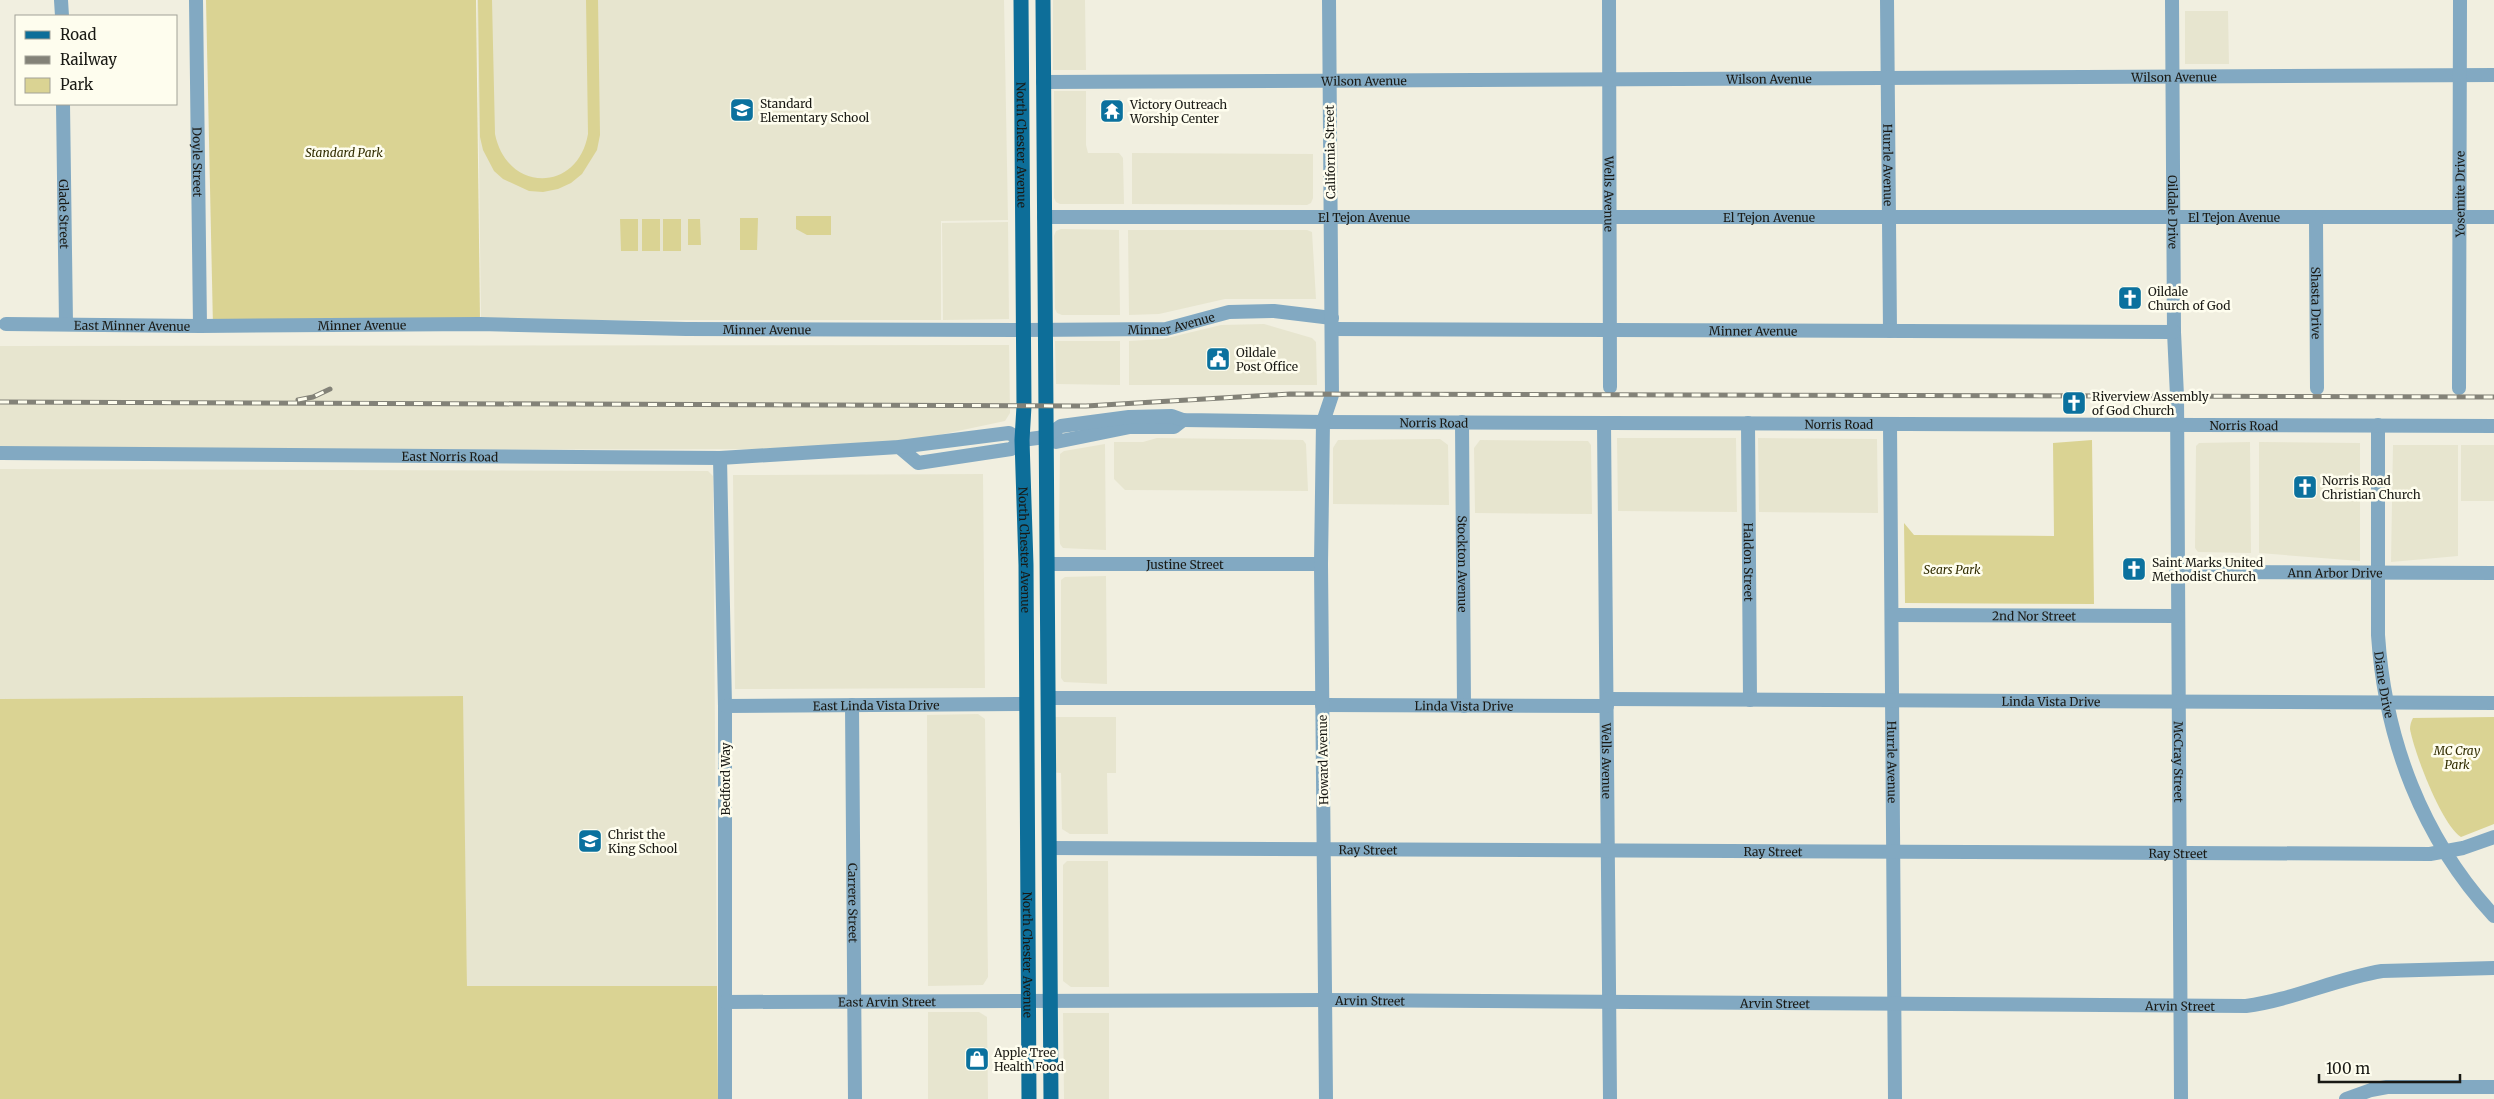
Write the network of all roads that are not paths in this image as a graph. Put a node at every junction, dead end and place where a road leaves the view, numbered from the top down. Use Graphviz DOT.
graph roads {
  1 [pos="62,0"];
  2 [pos="196,0"];
  3 [pos="1021,0"];
  4 [pos="1043,0"];
  5 [pos="1329,0"];
  6 [pos="1609,0"];
  7 [pos="1887,0"];
  8 [pos="2172,0"];
  9 [pos="2460,0"];
  10 [pos="62,15"];
  11 [pos="2460,75"];
  12 [pos="2494,75"];
  13 [pos="2172,77"];
  14 [pos="1888,79"];
  15 [pos="1330,80"];
  16 [pos="1609,80"];
  17 [pos="1043,82"];
  18 [pos="63,105"];
  19 [pos="1044,217"];
  20 [pos="1331,217"];
  21 [pos="1610,217"];
  22 [pos="2494,217"];
  23 [pos="1889,218"];
  24 [pos="2460,218"];
  25 [pos="2174,219"];
  26 [pos="2316,219"];
  27 [pos="6,324"];
  28 [pos="66,324"];
  29 [pos="1332,324"];
  30 [pos="200,326"];
  31 [pos="1024,330"];
  32 [pos="1045,330"];
  33 [pos="1610,330"];
  34 [pos="1890,331"];
  35 [pos="2174,332"];
  36 [pos="1610,388"];
  37 [pos="2317,388"];
  38 [pos="2460,388"];
  39 [pos="1323,422"];
  40 [pos="1462,422"];
  41 [pos="1604,423"];
  42 [pos="1748,423"];
  43 [pos="1890,424"];
  44 [pos="2177,425"];
  45 [pos="2378,426"];
  46 [pos="2494,426"];
  47 [pos="1045,437"];
  48 [pos="1022,440"];
  49 [pos="0,453"];
  50 [pos="720,458"];
  51 [pos="1047,564"];
  52 [pos="1321,564"];
  53 [pos="2176,572"];
  54 [pos="2378,572"];
  55 [pos="2494,573"];
  56 [pos="1892,615"];
  57 [pos="2177,616"];
  58 [pos="1048,698"];
  59 [pos="1750,700"];
  60 [pos="1322,701"];
  61 [pos="1892,701"];
  62 [pos="2177,702"];
  63 [pos="1607,703"];
  64 [pos="2385,703"];
  65 [pos="2494,703"];
  66 [pos="1027,704"];
  67 [pos="852,705"];
  68 [pos="725,706"];
  69 [pos="1464,706"];
  70 [pos="1048,741"];
  71 [pos="2494,837"];
  72 [pos="1049,848"];
  73 [pos="1324,848"];
  74 [pos="1608,850"];
  75 [pos="1893,852"];
  76 [pos="2445,852"];
  77 [pos="2178,853"];
  78 [pos="2494,916"];
  79 [pos="2494,968"];
  80 [pos="1029,1000"];
  81 [pos="1325,1000"];
  82 [pos="854,1001"];
  83 [pos="1050,1001"];
  84 [pos="724,1002"];
  85 [pos="1610,1003"];
  86 [pos="1894,1005"];
  87 [pos="2180,1006"];
  88 [pos="2494,1087"];
  89 [pos="725,1099"];
  90 [pos="855,1099"];
  91 [pos="1030,1099"];
  92 [pos="1051,1099"];
  93 [pos="1326,1099"];
  94 [pos="1610,1099"];
  95 [pos="1895,1099"];
  96 [pos="2180,1099"];
  97 [pos="2346,1099"];
  1 -- 10 [label="street"];
  2 -- 30 [label="street, Doyle Street"];
  3 -- 31 [label="main road, North Chester Avenue"];
  4 -- 17 [label="main road, North Chester Avenue"];
  5 -- 15 [label="street, California Street"];
  6 -- 16 [label="street, Wells Avenue"];
  7 -- 14 [label="street, Hurrle Avenue"];
  8 -- 13 [label="street, Oildale Drive"];
  9 -- 11 [label="street, Yosemite Drive"];
  11 -- 12 [label="street, Wilson Avenue"];
  11 -- 13 [label="street, Wilson Avenue"];
  11 -- 24 [label="street, Yosemite Drive"];
  13 -- 14 [label="street, Wilson Avenue"];
  13 -- 25 [label="street, Oildale Drive"];
  14 -- 16 [label="street, Wilson Avenue"];
  14 -- 23 [label="street, Hurrle Avenue"];
  15 -- 16 [label="street, Wilson Avenue"];
  15 -- 17 [label="street, Wilson Avenue"];
  15 -- 20 [label="street, California Street"];
  16 -- 21 [label="street, Wells Avenue"];
  17 -- 19 [label="main road, North Chester Avenue"];
  18 -- 28 [label="street, Glade Street"];
  19 -- 20 [label="street, El Tejon Avenue"];
  19 -- 32 [label="main road, North Chester Avenue"];
  20 -- 21 [label="street, El Tejon Avenue"];
  20 -- 29 [label="street, California Street"];
  21 -- 23 [label="street, El Tejon Avenue"];
  21 -- 33 [label="street, Wells Avenue"];
  22 -- 24 [label="street, El Tejon Avenue"];
  23 -- 25 [label="street, El Tejon Avenue"];
  23 -- 34 [label="street, Hurrle Avenue"];
  24 -- 26 [label="street, El Tejon Avenue"];
  24 -- 38 [label="street, Yosemite Drive"];
  25 -- 26 [label="street, El Tejon Avenue"];
  25 -- 35 [label="street, Oildale Drive"];
  26 -- 37 [label="street, Shasta Drive"];
  27 -- 28 [label="street, East Minner Avenue"];
  28 -- 30 [label="street, East Minner Avenue"];
  29 -- 32 [label="street, Minner Avenue"];
  29 -- 33 [label="street, Minner Avenue"];
  29 -- 39 [label="street, California Street"];
  30 -- 31 [label="street, Minner Avenue"];
  31 -- 32 [label="street, Minner Avenue"];
  31 -- 48 [label="main road, North Chester Avenue"];
  32 -- 47 [label="main road, North Chester Avenue"];
  33 -- 34 [label="street, Minner Avenue"];
  33 -- 36 [label="street, Wells Avenue"];
  34 -- 35 [label="street, Minner Avenue"];
  35 -- 44 [label="street, Oildale Drive"];
  39 -- 40 [label="street, Norris Road"];
  39 -- 47 [label="street, Norris Road"];
  39 -- 52 [label="street, Howard Avenue"];
  40 -- 41 [label="street, Norris Road"];
  40 -- 69 [label="street, Stockton Avenue"];
  41 -- 42 [label="street, Norris Road"];
  41 -- 63 [label="street, Wells Avenue"];
  42 -- 43 [label="street, Norris Road"];
  42 -- 59 [label="street, Haldon Street"];
  43 -- 44 [label="street, Norris Road"];
  43 -- 56 [label="street, Hurrle Avenue"];
  44 -- 45 [label="street, Norris Road"];
  44 -- 53 [label="street, McCray Street"];
  45 -- 46 [label="street, Norris Road"];
  45 -- 54 [label="street, Diane Drive"];
  47 -- 48 [label="street, East Norris Road"];
  47 -- 51 [label="main road, North Chester Avenue"];
  48 -- 50 [label="street, East Norris Road"];
  48 -- 66 [label="main road, North Chester Avenue"];
  49 -- 50 [label="street, East Norris Road"];
  50 -- 68 [label="street, Bedford Way"];
  51 -- 52 [label="street, Justine Street"];
  51 -- 58 [label="main road, North Chester Avenue"];
  52 -- 60 [label="street, Howard Avenue"];
  53 -- 54 [label="street, Ann Arbor Drive"];
  53 -- 57 [label="street, McCray Street"];
  54 -- 55 [label="street, Ann Arbor Drive"];
  54 -- 64 [label="street, Diane Drive"];
  56 -- 57 [label="street, 2nd Nor Street"];
  56 -- 61 [label="street, Hurrle Avenue"];
  57 -- 62 [label="street, McCray Street"];
  58 -- 60 [label="street, Linda Vista Drive"];
  58 -- 70 [label="main road, North Chester Avenue"];
  59 -- 61 [label="street, Linda Vista Drive"];
  59 -- 63 [label="street, Linda Vista Drive"];
  60 -- 69 [label="street, Linda Vista Drive"];
  60 -- 73 [label="street, Howard Avenue"];
  61 -- 62 [label="street, Linda Vista Drive"];
  61 -- 75 [label="street, Hurrle Avenue"];
  62 -- 64 [label="street, Linda Vista Drive"];
  62 -- 77 [label="street, McCray Street"];
  63 -- 69 [label="street, Linda Vista Drive"];
  63 -- 74 [label="street, Wells Avenue"];
  64 -- 65 [label="street, Linda Vista Drive"];
  64 -- 76 [label="street, Diane Drive"];
  66 -- 67 [label="street, East Linda Vista Drive"];
  66 -- 70 [label="main road"];
  66 -- 80 [label="main road, North Chester Avenue"];
  67 -- 68 [label="street, East Linda Vista Drive"];
  67 -- 82 [label="street, Carrere Street"];
  68 -- 84 [label="street, Bedford Way"];
  70 -- 72 [label="main road, North Chester Avenue"];
  71 -- 76 [label="street, Ray Street"];
  72 -- 73 [label="street, Ray Street"];
  72 -- 83 [label="main road, North Chester Avenue"];
  73 -- 74 [label="street, Ray Street"];
  73 -- 81 [label="street, Howard Avenue"];
  74 -- 75 [label="street, Ray Street"];
  74 -- 85 [label="street, Wells Avenue"];
  75 -- 77 [label="street, Ray Street"];
  75 -- 86 [label="street, Hurrle Avenue"];
  76 -- 77 [label="street, Ray Street"];
  76 -- 78 [label="street, Diane Drive"];
  77 -- 87 [label="street, McCray Street"];
  79 -- 87 [label="street, Arvin Street"];
  80 -- 82 [label="street, East Arvin Street"];
  80 -- 83 [label="street, East Arvin Street"];
  80 -- 91 [label="main road, North Chester Avenue"];
  81 -- 83 [label="street, Arvin Street"];
  81 -- 85 [label="street, Arvin Street"];
  81 -- 93 [label="street, Howard Avenue"];
  82 -- 84 [label="street, East Arvin Street"];
  82 -- 90 [label="street, Carrere Street"];
  83 -- 92 [label="main road, North Chester Avenue"];
  84 -- 89 [label="street, Bedford Way"];
  85 -- 86 [label="street, Arvin Street"];
  85 -- 94 [label="street, Wells Avenue"];
  86 -- 87 [label="street, Arvin Street"];
  86 -- 95 [label="street, Hurrle Avenue"];
  87 -- 96 [label="street, McCray Street"];
  88 -- 97 [label="street"];
}
